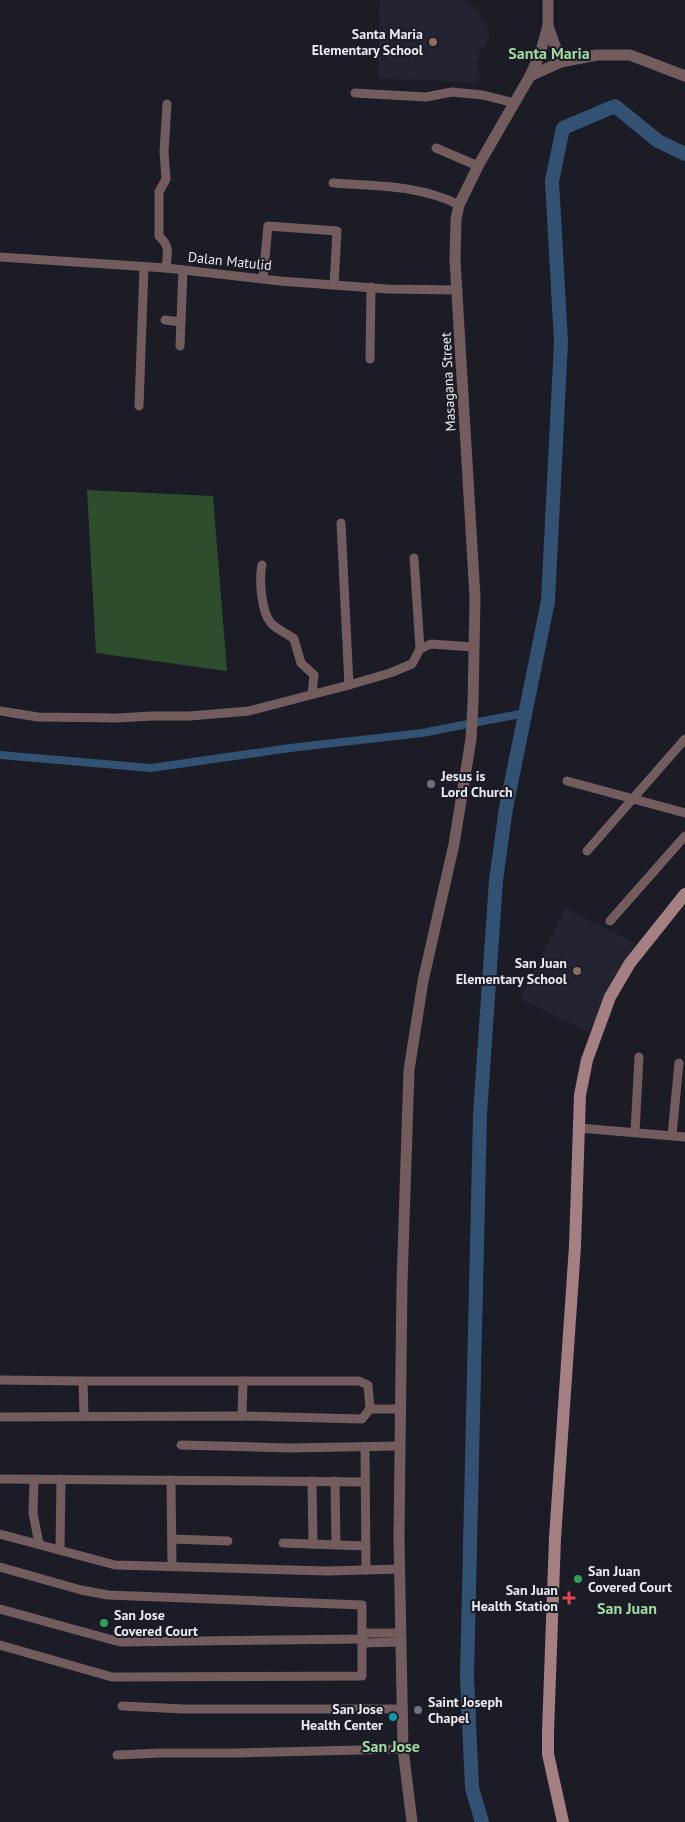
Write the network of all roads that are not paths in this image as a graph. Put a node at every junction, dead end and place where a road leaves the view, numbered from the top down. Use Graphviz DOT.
graph roads {
  1 [pos="548,0"];
  2 [pos="548,26"];
  3 [pos="561,62"];
  4 [pos="530,76"];
  5 [pos="685,76"];
  6 [pos="355,94"];
  7 [pos="514,103"];
  8 [pos="167,104"];
  9 [pos="436,148"];
  10 [pos="478,166"];
  11 [pos="333,183"];
  12 [pos="459,205"];
  13 [pos="0,257"];
  14 [pos="144,267"];
  15 [pos="166,268"];
  16 [pos="183,270"];
  17 [pos="263,279"];
  18 [pos="334,285"];
  19 [pos="370,288"];
  20 [pos="458,290"];
  21 [pos="165,320"];
  22 [pos="181,322"];
  23 [pos="180,346"];
  24 [pos="370,359"];
  25 [pos="139,406"];
  26 [pos="341,524"];
  27 [pos="414,558"];
  28 [pos="262,565"];
  29 [pos="473,648"];
  30 [pos="420,649"];
  31 [pos="349,685"];
  32 [pos="312,694"];
  33 [pos="0,711"];
  34 [pos="685,739"];
  35 [pos="567,781"];
  36 [pos="633,800"];
  37 [pos="685,814"];
  38 [pos="685,836"];
  39 [pos="587,851"];
  40 [pos="685,894"];
  41 [pos="610,921"];
  42 [pos="639,1057"];
  43 [pos="679,1063"];
  44 [pos="579,1128"];
  45 [pos="634,1132"];
  46 [pos="672,1135"];
  47 [pos="685,1136"];
  48 [pos="0,1380"];
  49 [pos="83,1381"];
  50 [pos="243,1381"];
  51 [pos="370,1409"];
  52 [pos="400,1409"];
  53 [pos="84,1416"];
  54 [pos="242,1416"];
  55 [pos="0,1417"];
  56 [pos="181,1445"];
  57 [pos="399,1446"];
  58 [pos="365,1447"];
  59 [pos="0,1479"];
  60 [pos="34,1479"];
  61 [pos="61,1479"];
  62 [pos="171,1480"];
  63 [pos="312,1481"];
  64 [pos="335,1481"];
  65 [pos="365,1482"];
  66 [pos="0,1534"];
  67 [pos="172,1539"];
  68 [pos="228,1541"];
  69 [pos="283,1543"];
  70 [pos="39,1544"];
  71 [pos="314,1544"];
  72 [pos="336,1545"];
  73 [pos="366,1546"];
  74 [pos="60,1550"];
  75 [pos="172,1566"];
  76 [pos="0,1567"];
  77 [pos="399,1569"];
  78 [pos="366,1570"];
  79 [pos="0,1609"];
  80 [pos="362,1638"];
  81 [pos="400,1638"];
  82 [pos="0,1645"];
  83 [pos="122,1706"];
  84 [pos="402,1709"];
  85 [pos="404,1749"];
  86 [pos="117,1755"];
  87 [pos="412,1822"];
  88 [pos="563,1822"];
  1 -- 2 [label="street"];
  2 -- 3 [label="street"];
  2 -- 4 [label="street, Masagana Street"];
  3 -- 4 [label="street"];
  3 -- 5 [label="street"];
  4 -- 7 [label="street, Masagana Street"];
  6 -- 7 [label="street"];
  7 -- 10 [label="street, Masagana Street"];
  8 -- 15 [label="street"];
  9 -- 10 [label="street"];
  10 -- 12 [label="street, Masagana Street"];
  11 -- 12 [label="street"];
  12 -- 20 [label="street, Masagana Street"];
  13 -- 14 [label="street, Dalan Matulid"];
  14 -- 15 [label="street, Dalan Matulid"];
  14 -- 25 [label="street"];
  15 -- 16 [label="street, Dalan Matulid"];
  16 -- 17 [label="street, Dalan Matulid"];
  16 -- 22 [label="street"];
  17 -- 18 [label="street, Dalan Matulid"];
  17 -- 18 [label="street"];
  18 -- 19 [label="street, Dalan Matulid"];
  19 -- 20 [label="street, Dalan Matulid"];
  19 -- 24 [label="street"];
  20 -- 29 [label="street, Masagana Street"];
  21 -- 22 [label="street"];
  22 -- 23 [label="street"];
  26 -- 31 [label="street"];
  27 -- 30 [label="street"];
  28 -- 32 [label="street"];
  29 -- 30 [label="street"];
  29 -- 52 [label="street, Masagana Street"];
  30 -- 31 [label="street"];
  31 -- 32 [label="street"];
  32 -- 33 [label="street"];
  34 -- 36 [label="street"];
  35 -- 36 [label="street"];
  36 -- 37 [label="street"];
  36 -- 39 [label="street"];
  38 -- 41 [label="street"];
  40 -- 44 [label="main road"];
  42 -- 45 [label="street"];
  43 -- 46 [label="street"];
  44 -- 45 [label="street"];
  44 -- 88 [label="main road"];
  45 -- 46 [label="street"];
  46 -- 47 [label="street"];
  48 -- 49 [label="street"];
  49 -- 50 [label="street"];
  49 -- 53 [label="street"];
  50 -- 51 [label="street"];
  50 -- 54 [label="street"];
  51 -- 52 [label="street"];
  51 -- 54 [label="street"];
  52 -- 57 [label="street, Masagana Street"];
  53 -- 54 [label="street"];
  53 -- 55 [label="street"];
  56 -- 58 [label="street"];
  57 -- 58 [label="street"];
  57 -- 77 [label="street, Masagana Street"];
  58 -- 65 [label="street"];
  59 -- 60 [label="street"];
  60 -- 61 [label="street"];
  60 -- 70 [label="street"];
  61 -- 62 [label="street"];
  61 -- 74 [label="street"];
  62 -- 63 [label="street"];
  62 -- 67 [label="street"];
  63 -- 64 [label="street"];
  63 -- 71 [label="street"];
  64 -- 65 [label="street"];
  64 -- 72 [label="street"];
  65 -- 73 [label="street"];
  66 -- 70 [label="street"];
  67 -- 68 [label="street"];
  67 -- 75 [label="street"];
  69 -- 71 [label="street"];
  70 -- 74 [label="street"];
  71 -- 72 [label="street"];
  72 -- 73 [label="street"];
  73 -- 78 [label="street"];
  74 -- 75 [label="street"];
  75 -- 78 [label="street"];
  76 -- 80 [label="street"];
  77 -- 78 [label="street"];
  77 -- 81 [label="street, Masagana Street"];
  79 -- 80 [label="street"];
  80 -- 81 [label="street"];
  80 -- 82 [label="street"];
  81 -- 84 [label="street, Masagana Street"];
  83 -- 84 [label="street"];
  84 -- 85 [label="street, Masagana Street"];
  85 -- 86 [label="street"];
  85 -- 87 [label="street, Masagana Street"];
}
